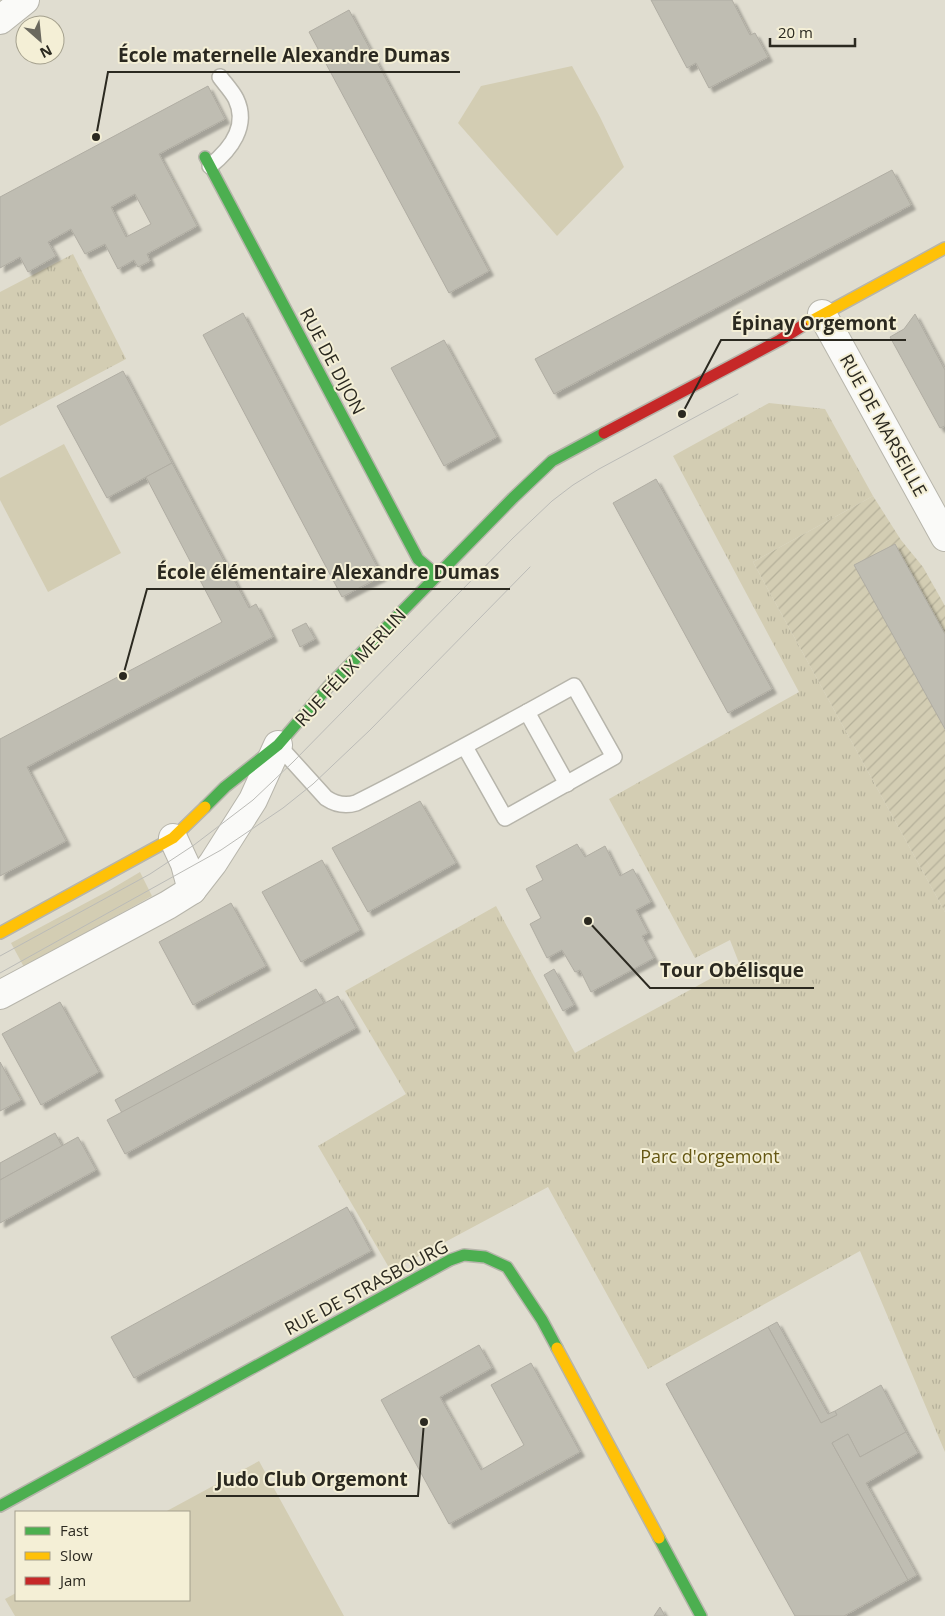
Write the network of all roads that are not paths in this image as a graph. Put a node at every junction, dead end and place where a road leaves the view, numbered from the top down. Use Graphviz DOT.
graph roads {
  1 [pos="25,0"];
  2 [pos="0,20"];
  3 [pos="220,77"];
  4 [pos="208,162"];
  5 [pos="945,248"];
  6 [pos="822,314"];
  7 [pos="945,536"];
  8 [pos="437,575"];
  9 [pos="527,712"];
  10 [pos="278,745"];
  11 [pos="465,747"];
  12 [pos="567,784"];
  13 [pos="173,838"];
  14 [pos="192,890"];
  15 [pos="0,933"];
  16 [pos="0,994"];
  17 [pos="0,1506"];
  18 [pos="701,1616"];
  1 -- 2 [label="street"];
  3 -- 4 [label="lane"];
  4 -- 8 [label="street, RUE DE DIJON"];
  5 -- 6 [label="street, RUE FÉLIX MERLIN"];
  6 -- 7 [label="street, RUE DE MARSEILLE"];
  6 -- 8 [label="street, RUE FÉLIX MERLIN"];
  8 -- 10 [label="street, RUE FÉLIX MERLIN"];
  9 -- 11 [label="lane"];
  9 -- 12 [label="lane"];
  9 -- 12 [label="lane"];
  10 -- 11 [label="lane"];
  10 -- 13 [label="street, RUE FÉLIX MERLIN"];
  10 -- 14 [label="street, RUE FÉLIX MERLIN"];
  11 -- 12 [label="lane"];
  13 -- 14 [label="street"];
  13 -- 15 [label="street, RUE FÉLIX MERLIN"];
  14 -- 16 [label="street, RUE FÉLIX MERLIN"];
  17 -- 18 [label="street, RUE DE STRASBOURG"];
}
